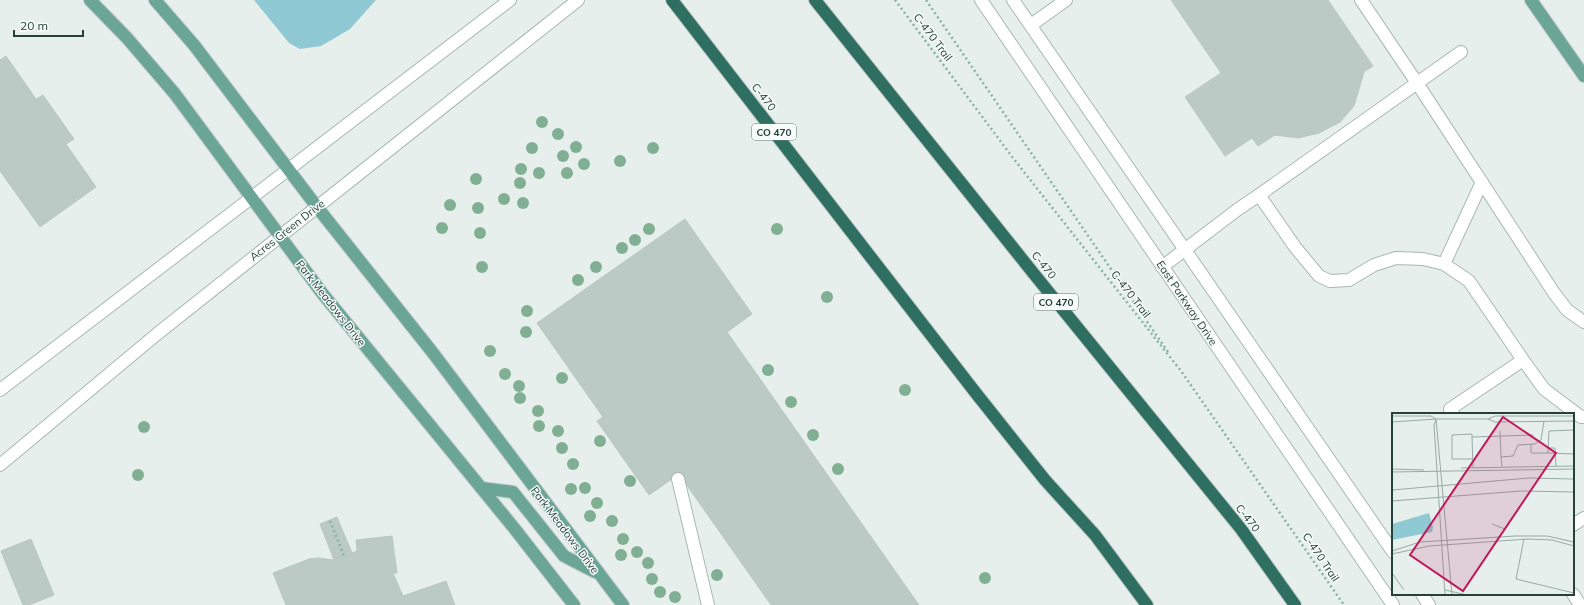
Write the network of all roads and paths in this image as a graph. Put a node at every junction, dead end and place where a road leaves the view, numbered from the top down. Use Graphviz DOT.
graph roads {
  1 [pos="90,0"];
  2 [pos="155,0"];
  3 [pos="510,0"];
  4 [pos="578,0"];
  5 [pos="815,0"];
  6 [pos="895,0"];
  7 [pos="926,0"];
  8 [pos="981,0"];
  9 [pos="1013,0"];
  10 [pos="1066,0"];
  11 [pos="1360,0"];
  12 [pos="1531,0"];
  13 [pos="676,4"];
  14 [pos="1031,25"];
  15 [pos="1461,52"];
  16 [pos="1584,76"];
  17 [pos="1417,82"];
  18 [pos="289,170"];
  19 [pos="1482,182"];
  20 [pos="1259,195"];
  21 [pos="252,198"];
  22 [pos="317,207"];
  23 [pos="279,236"];
  24 [pos="1186,249"];
  25 [pos="1444,264"];
  26 [pos="1162,267"];
  27 [pos="1584,322"];
  28 [pos="1523,360"];
  29 [pos="1181,371"];
  30 [pos="0,390"];
  31 [pos="1452,413"];
  32 [pos="1584,418"];
  33 [pos="0,465"];
  34 [pos="678,479"];
  35 [pos="481,488"];
  36 [pos="330,521"];
  37 [pos="1392,551"];
  38 [pos="344,556"];
  39 [pos="598,573"];
  40 [pos="1423,595"];
  41 [pos="1574,595"];
  42 [pos="1582,604"];
  43 [pos="574,605"];
  44 [pos="623,605"];
  45 [pos="708,605"];
  46 [pos="1147,605"];
  47 [pos="1295,605"];
  48 [pos="1344,605"];
  49 [pos="1393,605"];
  50 [pos="1429,605"];
  1 -- 21 [label="main road, Park Meadows Drive"];
  2 -- 18 [label="main road, Park Meadows Drive"];
  3 -- 18 [label="street"];
  4 -- 22 [label="street, Acres Green Drive"];
  5 -- 47 [label="highway, C-470 / CO 470"];
  6 -- 29 [label="path, C-470 Trail"];
  7 -- 29 [label="path"];
  8 -- 26 [label="street, East Parkway Drive"];
  9 -- 14 [label="street"];
  10 -- 14 [label="street"];
  11 -- 17 [label="street"];
  12 -- 16 [label="main road"];
  13 -- 46 [label="highway, C-470 / CO 470"];
  14 -- 24 [label="street"];
  15 -- 17 [label="street"];
  17 -- 19 [label="street"];
  17 -- 20 [label="street"];
  18 -- 21 [label="street"];
  18 -- 22 [label="main road, Park Meadows Drive"];
  19 -- 25 [label="street"];
  19 -- 27 [label="street"];
  20 -- 24 [label="street"];
  20 -- 25 [label="street"];
  21 -- 23 [label="main road, Park Meadows Drive"];
  21 -- 30 [label="street"];
  22 -- 23 [label="street, Acres Green Drive"];
  22 -- 39 [label="main road, Park Meadows Drive"];
  23 -- 33 [label="street, Acres Green Drive"];
  23 -- 35 [label="main road, Park Meadows Drive"];
  24 -- 26 [label="street"];
  24 -- 37 [label="street"];
  25 -- 28 [label="street"];
  26 -- 49 [label="street, East Parkway Drive"];
  28 -- 31 [label="street"];
  28 -- 32 [label="street"];
  29 -- 48 [label="path, C-470 Trail"];
  34 -- 45 [label="street"];
  35 -- 39 [label="main road"];
  35 -- 43 [label="main road, Park Meadows Drive"];
  36 -- 38 [label="path"];
  39 -- 44 [label="main road, Park Meadows Drive"];
  40 -- 50 [label="street"];
  41 -- 42 [label="street"];
}
